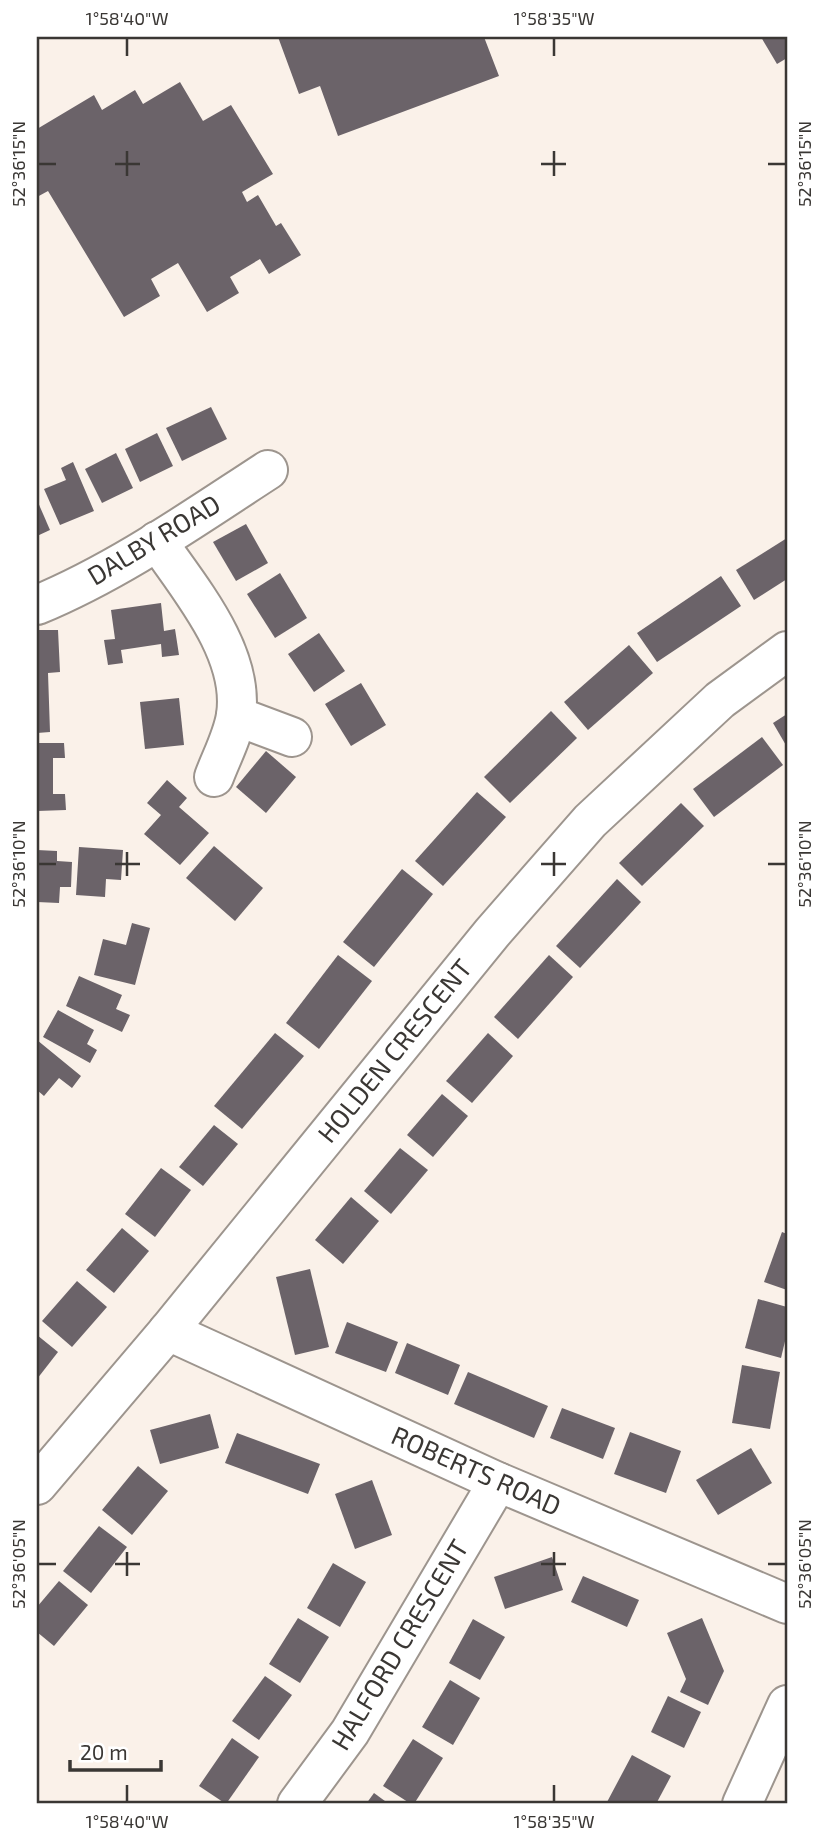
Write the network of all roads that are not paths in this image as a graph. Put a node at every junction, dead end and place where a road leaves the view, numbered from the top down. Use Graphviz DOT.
graph roads {
  1 [pos="268,470"];
  2 [pos="158,541"];
  3 [pos="37,605"];
  4 [pos="787,651"];
  5 [pos="236,716"];
  6 [pos="292,737"];
  7 [pos="214,777"];
  8 [pos="168,1331"];
  9 [pos="498,1482"];
  10 [pos="37,1485"];
  11 [pos="787,1604"];
  12 [pos="787,1705"];
  13 [pos="297,1804"];
  14 [pos="742,1804"];
  1 -- 2 [label="street, DALBY ROAD"];
  2 -- 3 [label="street, DALBY ROAD"];
  2 -- 5 [label="street"];
  4 -- 8 [label="street, HOLDEN CRESCENT"];
  5 -- 6 [label="street"];
  5 -- 7 [label="street"];
  8 -- 9 [label="street, ROBERTS ROAD"];
  8 -- 10 [label="street, HOLDEN CRESCENT"];
  9 -- 11 [label="street, ROBERTS ROAD"];
  9 -- 13 [label="street, HALFORD CRESCENT"];
  12 -- 14 [label="street"];
}
